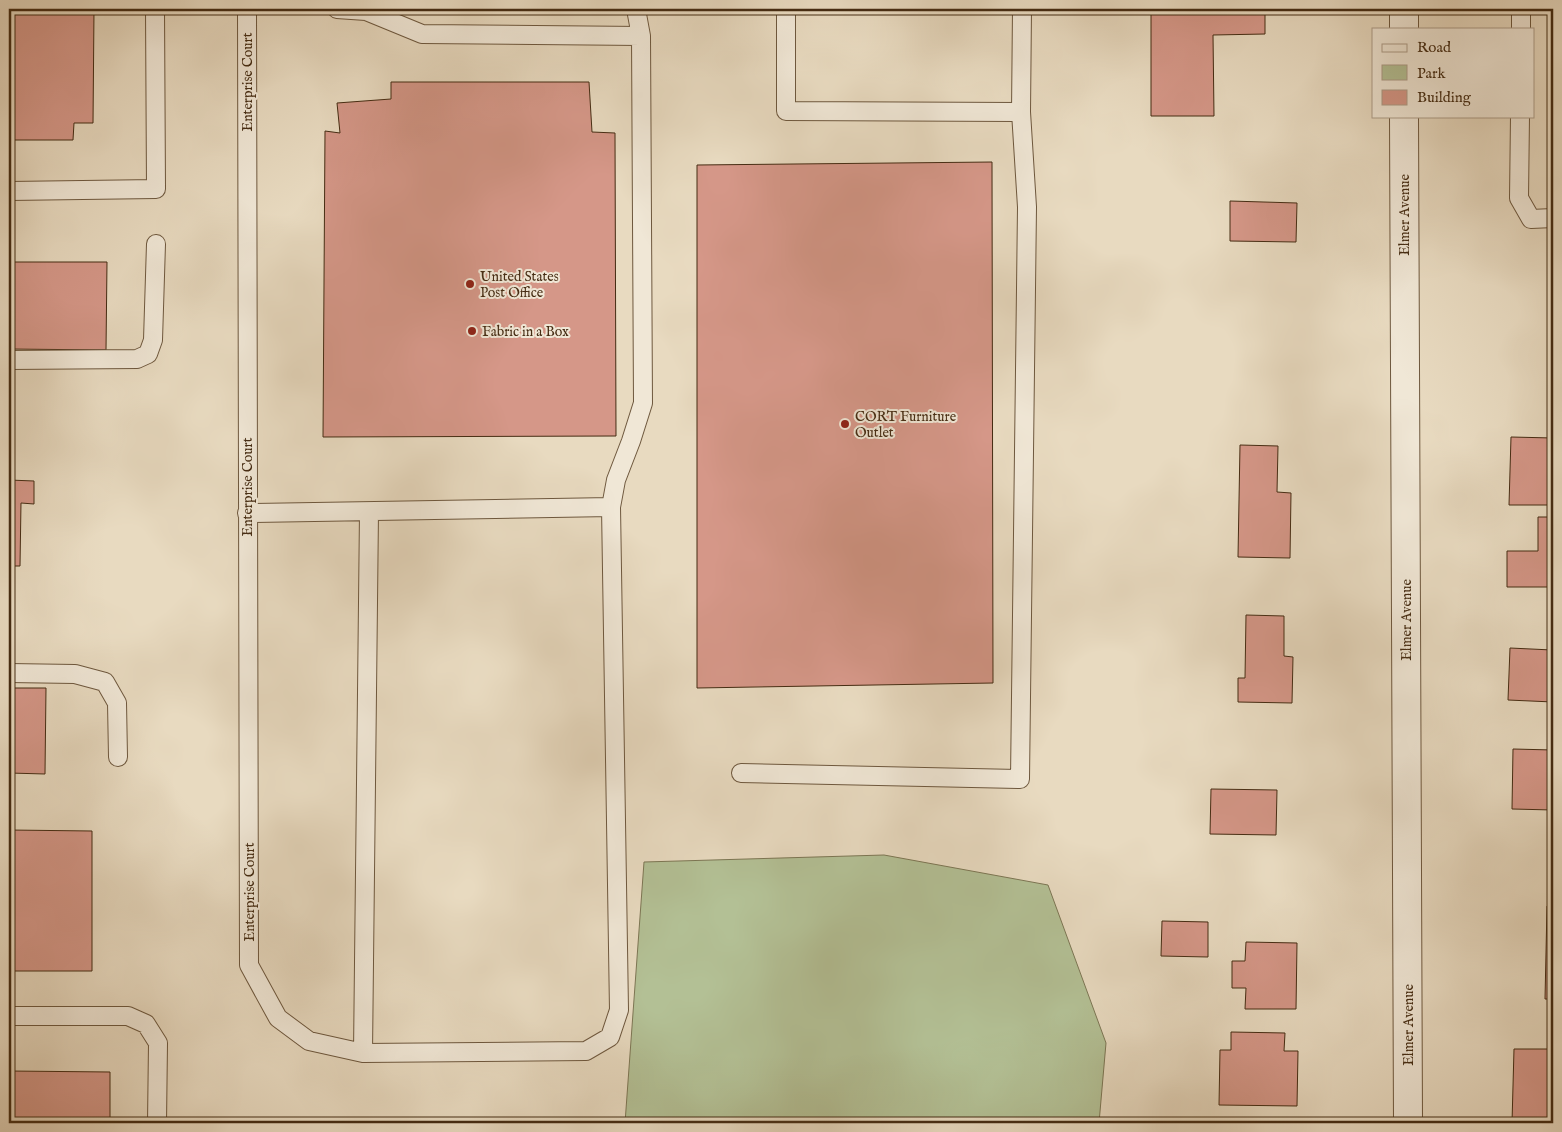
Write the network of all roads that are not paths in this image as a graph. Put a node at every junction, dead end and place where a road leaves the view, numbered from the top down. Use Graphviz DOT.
graph roads {
  1 [pos="155,9"];
  2 [pos="247,9"];
  3 [pos="337,9"];
  4 [pos="636,9"];
  5 [pos="786,9"];
  6 [pos="1022,9"];
  7 [pos="1404,9"];
  8 [pos="1521,9"];
  9 [pos="1404,28"];
  10 [pos="1521,28"];
  11 [pos="641,36"];
  12 [pos="1021,112"];
  13 [pos="1404,118"];
  14 [pos="1520,118"];
  15 [pos="9,191"];
  16 [pos="1553,218"];
  17 [pos="156,244"];
  18 [pos="9,360"];
  19 [pos="611,507"];
  20 [pos="369,512"];
  21 [pos="247,513"];
  22 [pos="9,673"];
  23 [pos="118,757"];
  24 [pos="741,772"];
  25 [pos="9,1016"];
  26 [pos="364,1053"];
  27 [pos="158,1123"];
  28 [pos="1408,1123"];
  1 -- 15 [label="lane"];
  2 -- 21 [label="lane, Enterprise Court"];
  3 -- 11 [label="lane"];
  4 -- 11 [label="lane"];
  5 -- 12 [label="lane"];
  6 -- 12 [label="lane"];
  7 -- 9 [label="street"];
  8 -- 10 [label="lane"];
  11 -- 19 [label="lane"];
  12 -- 24 [label="lane"];
  13 -- 28 [label="street, Elmer Avenue"];
  14 -- 16 [label="lane"];
  17 -- 18 [label="lane"];
  19 -- 20 [label="lane"];
  19 -- 26 [label="lane"];
  20 -- 21 [label="lane"];
  20 -- 26 [label="lane"];
  21 -- 26 [label="lane, Enterprise Court"];
  22 -- 23 [label="lane"];
  25 -- 27 [label="lane"];
}
